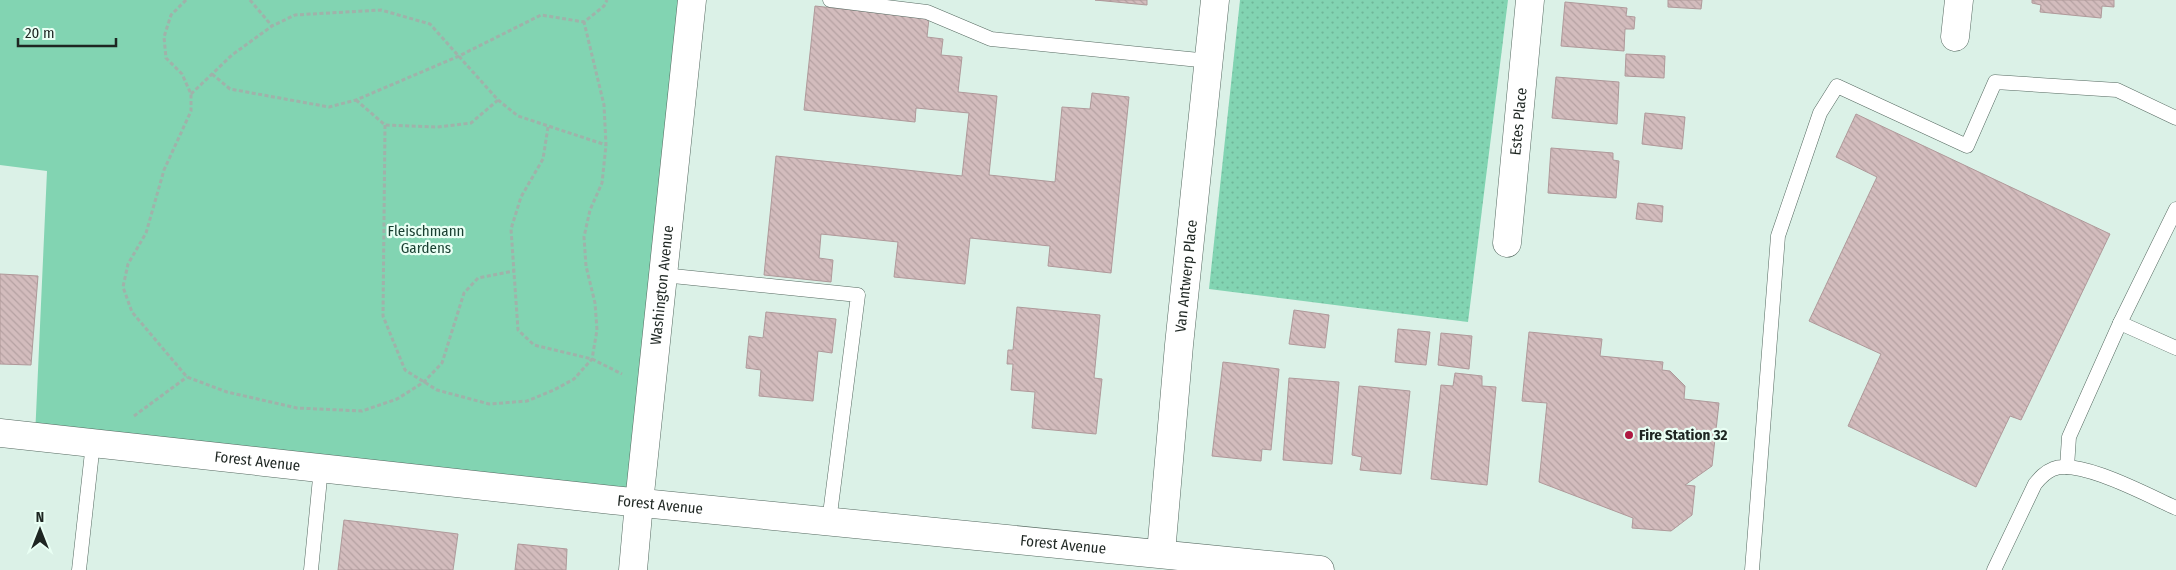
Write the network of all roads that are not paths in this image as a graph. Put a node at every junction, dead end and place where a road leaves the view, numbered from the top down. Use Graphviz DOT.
graph roads {
  1 [pos="692,0"];
  2 [pos="830,0"];
  3 [pos="1215,0"];
  4 [pos="1530,0"];
  5 [pos="1959,0"];
  6 [pos="1956,38"];
  7 [pos="1209,61"];
  8 [pos="2176,118"];
  9 [pos="2176,209"];
  10 [pos="1507,243"];
  11 [pos="663,274"];
  12 [pos="2120,323"];
  13 [pos="2176,348"];
  14 [pos="0,433"];
  15 [pos="104,444"];
  16 [pos="2067,467"];
  17 [pos="321,468"];
  18 [pos="639,503"];
  19 [pos="2176,508"];
  20 [pos="829,522"];
  21 [pos="1161,553"];
  22 [pos="79,570"];
  23 [pos="311,570"];
  24 [pos="633,570"];
  25 [pos="1320,570"];
  26 [pos="1752,570"];
  27 [pos="1994,570"];
  1 -- 11 [label="street, Washington Avenue"];
  2 -- 7 [label="lane"];
  3 -- 7 [label="street, Van Antwerp Place"];
  4 -- 10 [label="street, Estes Place"];
  5 -- 6 [label="street"];
  7 -- 21 [label="street, Van Antwerp Place"];
  8 -- 26 [label="lane"];
  9 -- 12 [label="lane"];
  11 -- 18 [label="street, Washington Avenue"];
  11 -- 20 [label="lane"];
  12 -- 13 [label="lane"];
  12 -- 16 [label="lane"];
  14 -- 15 [label="street, Forest Avenue"];
  15 -- 17 [label="street, Forest Avenue"];
  15 -- 22 [label="lane"];
  16 -- 19 [label="lane"];
  16 -- 27 [label="lane"];
  17 -- 18 [label="street, Forest Avenue"];
  17 -- 23 [label="lane"];
  18 -- 20 [label="street, Forest Avenue"];
  18 -- 24 [label="street, Washington Avenue"];
  20 -- 21 [label="street, Forest Avenue"];
  21 -- 25 [label="street, Forest Avenue"];
}
